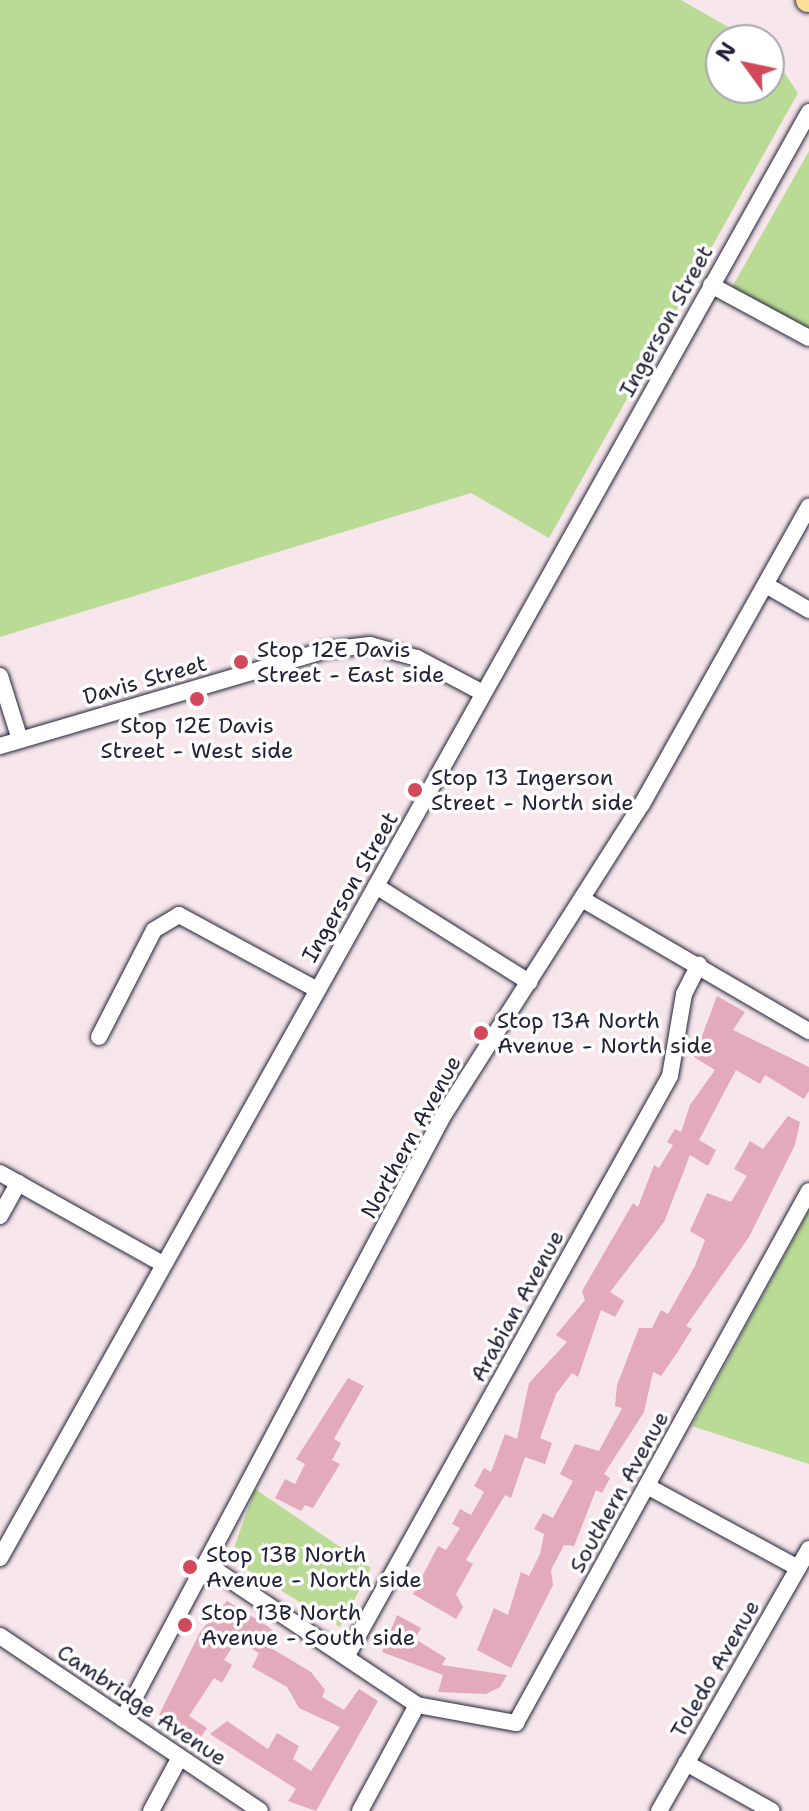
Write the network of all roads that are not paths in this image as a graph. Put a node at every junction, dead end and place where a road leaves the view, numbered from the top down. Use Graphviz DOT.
graph roads {
  1 [pos="809,112"];
  2 [pos="711,285"];
  3 [pos="809,338"];
  4 [pos="809,507"];
  5 [pos="766,585"];
  6 [pos="809,610"];
  7 [pos="0,676"];
  8 [pos="483,693"];
  9 [pos="20,740"];
  10 [pos="0,746"];
  11 [pos="376,886"];
  12 [pos="582,899"];
  13 [pos="699,965"];
  14 [pos="529,982"];
  15 [pos="316,989"];
  16 [pos="809,1031"];
  17 [pos="99,1037"];
  18 [pos="0,1173"];
  19 [pos="18,1183"];
  20 [pos="809,1191"];
  21 [pos="0,1216"];
  22 [pos="161,1263"];
  23 [pos="647,1486"];
  24 [pos="809,1549"];
  25 [pos="0,1558"];
  26 [pos="208,1565"];
  27 [pos="798,1568"];
  28 [pos="0,1636"];
  29 [pos="346,1657"];
  30 [pos="417,1705"];
  31 [pos="123,1719"];
  32 [pos="180,1757"];
  33 [pos="686,1763"];
  34 [pos="151,1811"];
  35 [pos="260,1811"];
  36 [pos="360,1811"];
  37 [pos="659,1811"];
  38 [pos="772,1811"];
  1 -- 2 [label="street, Ingerson Street"];
  2 -- 3 [label="street"];
  2 -- 8 [label="street, Ingerson Street"];
  4 -- 5 [label="street, Northern Avenue"];
  5 -- 6 [label="street"];
  5 -- 12 [label="street, Northern Avenue"];
  7 -- 9 [label="street"];
  8 -- 9 [label="street, Davis Street"];
  8 -- 11 [label="street, Ingerson Street"];
  9 -- 10 [label="street, Davis Street"];
  11 -- 14 [label="street"];
  11 -- 15 [label="street, Ingerson Street"];
  12 -- 13 [label="street"];
  12 -- 14 [label="street, Northern Avenue"];
  13 -- 16 [label="street"];
  13 -- 29 [label="street, Arabian Avenue"];
  14 -- 26 [label="street, Northern Avenue"];
  15 -- 17 [label="street"];
  15 -- 22 [label="street, Ingerson Street"];
  18 -- 19 [label="street"];
  19 -- 21 [label="street"];
  19 -- 22 [label="street"];
  20 -- 23 [label="street, Southern Avenue"];
  22 -- 25 [label="street, Ingerson Street"];
  23 -- 27 [label="street"];
  23 -- 30 [label="street, Southern Avenue"];
  24 -- 27 [label="street, Toledo Avenue"];
  26 -- 29 [label="street"];
  26 -- 31 [label="street, Northern Avenue"];
  27 -- 33 [label="street, Toledo Avenue"];
  28 -- 31 [label="street, Cambridge Avenue"];
  29 -- 30 [label="street"];
  30 -- 36 [label="street"];
  31 -- 32 [label="street, Cambridge Avenue"];
  32 -- 34 [label="street"];
  32 -- 35 [label="street, Cambridge Avenue"];
  33 -- 37 [label="street, Toledo Avenue"];
  33 -- 38 [label="street"];
}
